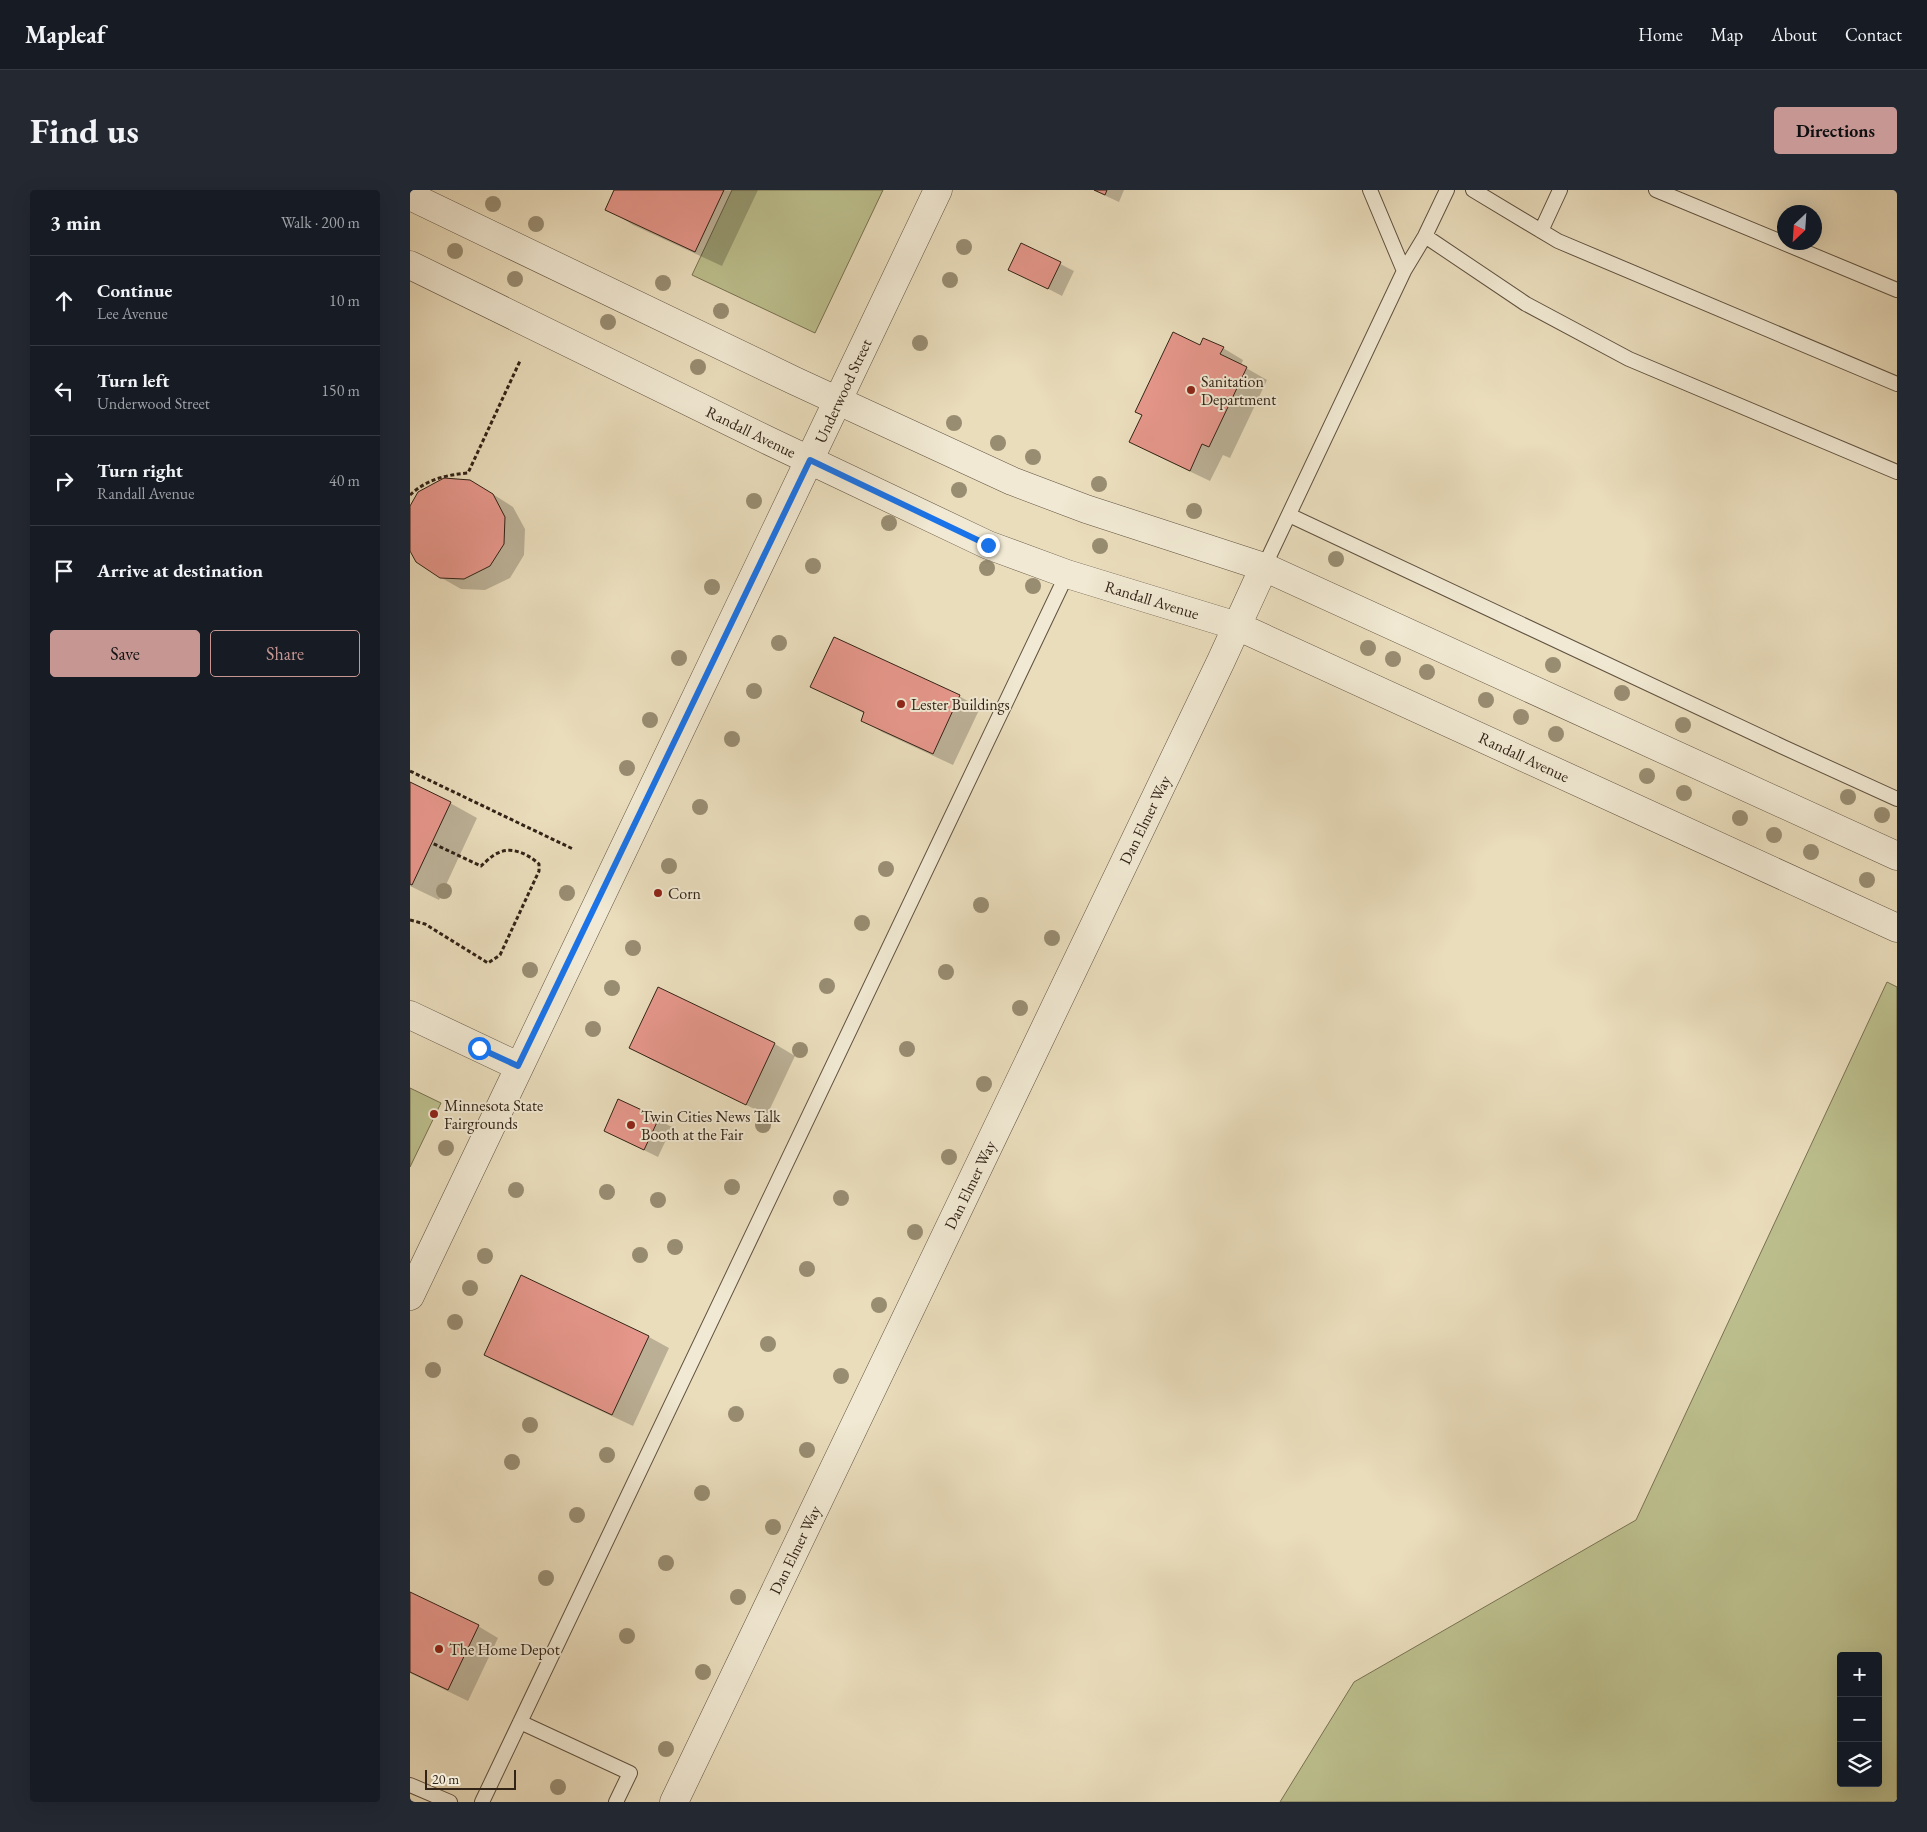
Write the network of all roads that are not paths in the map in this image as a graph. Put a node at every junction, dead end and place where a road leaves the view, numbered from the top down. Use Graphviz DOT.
graph roads {
  1 [pos="938,190"];
  2 [pos="1370,190"];
  3 [pos="1447,190"];
  4 [pos="1473,190"];
  5 [pos="1560,190"];
  6 [pos="1656,190"];
  7 [pos="410,196"];
  8 [pos="1541,231"];
  9 [pos="1424,236"];
  10 [pos="410,265"];
  11 [pos="1404,271"];
  12 [pos="1897,290"];
  13 [pos="1897,384"];
  14 [pos="838,402"];
  15 [pos="810,460"];
  16 [pos="1897,472"];
  17 [pos="1289,515"];
  18 [pos="1264,567"];
  19 [pos="1067,574"];
  20 [pos="1237,626"];
  21 [pos="1897,799"];
  22 [pos="1897,856"];
  23 [pos="1897,928"];
  24 [pos="410,1015"];
  25 [pos="518,1066"];
  26 [pos="410,1296"];
  27 [pos="520,1722"];
  28 [pos="410,1785"];
  29 [pos="450,1802"];
  30 [pos="482,1802"];
  31 [pos="616,1802"];
  32 [pos="674,1802"];
  1 -- 14 [label="street, Underwood Street"];
  2 -- 11 [label="lane"];
  3 -- 9 [label="lane"];
  4 -- 8 [label="lane"];
  5 -- 8 [label="lane"];
  6 -- 12 [label="lane"];
  7 -- 14 [label="street"];
  8 -- 13 [label="lane"];
  9 -- 11 [label="lane"];
  9 -- 16 [label="lane"];
  10 -- 15 [label="street, Randall Avenue"];
  11 -- 17 [label="lane"];
  14 -- 15 [label="street, Underwood Street"];
  14 -- 18 [label="street"];
  15 -- 19 [label="street, Randall Avenue"];
  15 -- 25 [label="street, Underwood Street"];
  17 -- 18 [label="lane"];
  17 -- 21 [label="lane"];
  18 -- 20 [label="street, Dan Elmer Way"];
  18 -- 22 [label="street"];
  19 -- 20 [label="street, Randall Avenue"];
  19 -- 27 [label="lane"];
  20 -- 23 [label="street, Randall Avenue"];
  20 -- 32 [label="street, Dan Elmer Way"];
  24 -- 25 [label="street"];
  25 -- 26 [label="street, Underwood Street"];
  27 -- 30 [label="lane"];
  27 -- 31 [label="lane"];
  28 -- 29 [label="lane"];
}
